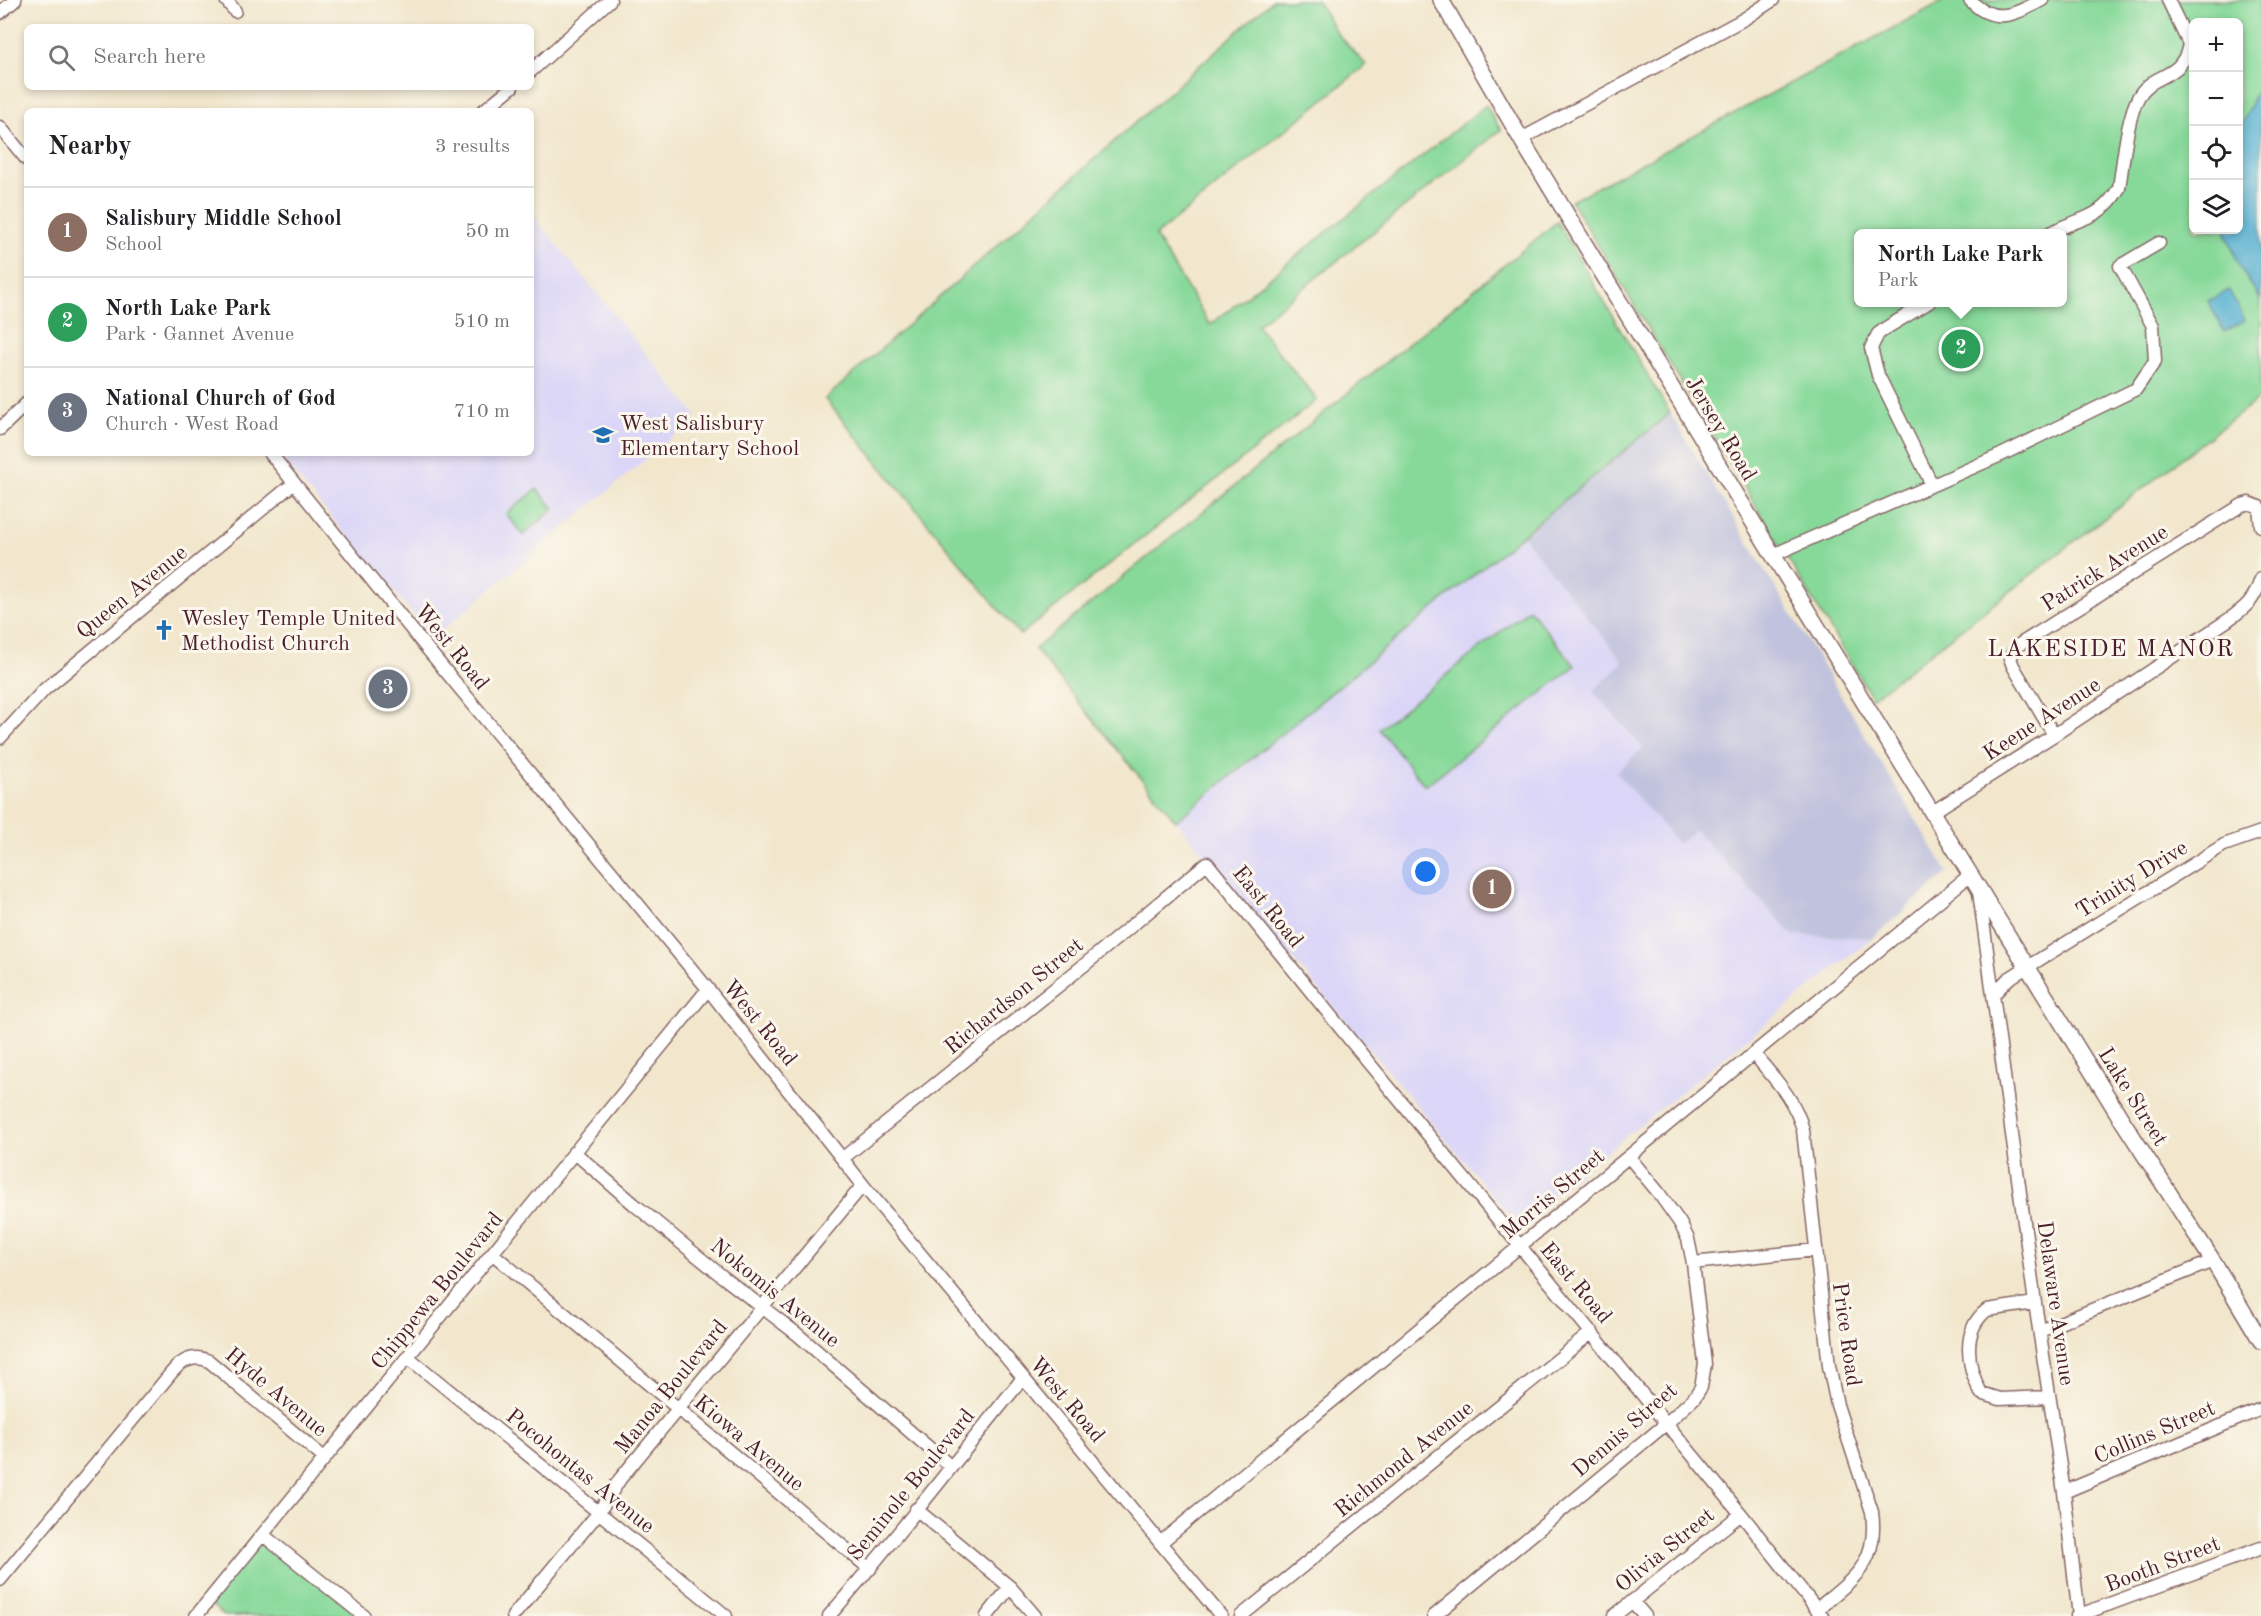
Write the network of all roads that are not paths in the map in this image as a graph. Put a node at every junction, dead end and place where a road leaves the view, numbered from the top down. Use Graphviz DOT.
graph roads {
  1 [pos="15,0"];
  2 [pos="226,0"];
  3 [pos="610,0"];
  4 [pos="1773,0"];
  5 [pos="1970,0"];
  6 [pos="2042,0"];
  7 [pos="2168,0"];
  8 [pos="1447,2"];
  9 [pos="235,11"];
  10 [pos="0,13"];
  11 [pos="534,68"];
  12 [pos="508,90"];
  13 [pos="487,108"];
  14 [pos="0,127"];
  15 [pos="1521,139"];
  16 [pos="24,156"];
  17 [pos="2059,229"];
  18 [pos="2160,243"];
  19 [pos="1922,307"];
  20 [pos="24,406"];
  21 [pos="0,429"];
  22 [pos="272,456"];
  23 [pos="294,483"];
  24 [pos="1932,485"];
  25 [pos="2261,526"];
  26 [pos="1773,555"];
  27 [pos="2261,579"];
  28 [pos="2054,735"];
  29 [pos="0,738"];
  30 [pos="1931,813"];
  31 [pos="2261,831"];
  32 [pos="1207,863"];
  33 [pos="1970,875"];
  34 [pos="1979,889"];
  35 [pos="2028,967"];
  36 [pos="708,989"];
  37 [pos="1993,995"];
  38 [pos="1754,1054"];
  39 [pos="574,1152"];
  40 [pos="1629,1157"];
  41 [pos="843,1158"];
  42 [pos="863,1185"];
  43 [pos="1520,1246"];
  44 [pos="1816,1250"];
  45 [pos="493,1254"];
  46 [pos="2213,1261"];
  47 [pos="1693,1263"];
  48 [pos="2035,1304"];
  49 [pos="762,1307"];
  50 [pos="2040,1331"];
  51 [pos="1592,1332"];
  52 [pos="2261,1341"];
  53 [pos="409,1358"];
  54 [pos="1023,1378"];
  55 [pos="2049,1397"];
  56 [pos="2261,1409"];
  57 [pos="679,1411"];
  58 [pos="1667,1423"];
  59 [pos="324,1458"];
  60 [pos="950,1466"];
  61 [pos="2064,1492"];
  62 [pos="916,1509"];
  63 [pos="598,1512"];
  64 [pos="1741,1514"];
  65 [pos="263,1535"];
  66 [pos="1160,1543"];
  67 [pos="2261,1548"];
  68 [pos="870,1569"];
  69 [pos="0,1580"];
  70 [pos="1010,1587"];
  71 [pos="1632,1602"];
  72 [pos="1819,1613"];
  73 [pos="514,1615"];
  74 [pos="196,1616"];
  75 [pos="364,1616"];
  76 [pos="726,1616"];
  77 [pos="829,1616"];
  78 [pos="987,1616"];
  79 [pos="1035,1616"];
  80 [pos="1221,1616"];
  81 [pos="1241,1616"];
  82 [pos="1434,1616"];
  83 [pos="1614,1616"];
  84 [pos="1645,1616"];
  85 [pos="2078,1616"];
  1 -- 10 [label="street"];
  2 -- 9 [label="street"];
  3 -- 11 [label="street"];
  4 -- 15 [label="street"];
  5 -- 6 [label="street"];
  7 -- 17 [label="street"];
  8 -- 15 [label="street, Jersey Road"];
  12 -- 13 [label="street"];
  14 -- 16 [label="street"];
  15 -- 26 [label="street, Jersey Road"];
  18 -- 24 [label="street"];
  19 -- 24 [label="street"];
  20 -- 21 [label="street"];
  22 -- 23 [label="street, West Road"];
  23 -- 29 [label="street, Queen Avenue"];
  23 -- 36 [label="street, West Road"];
  24 -- 26 [label="street"];
  25 -- 28 [label="street, Patrick Avenue"];
  26 -- 30 [label="street, Jersey Road"];
  27 -- 28 [label="street, Keene Avenue"];
  28 -- 30 [label="street, Keene Avenue"];
  30 -- 33 [label="street, Jersey Road"];
  31 -- 35 [label="street, Trinity Drive"];
  32 -- 41 [label="street, Richardson Street"];
  32 -- 43 [label="street, East Road"];
  33 -- 34 [label="street, Lake Street"];
  33 -- 38 [label="street, Morris Street"];
  34 -- 35 [label="street, Lake Street"];
  34 -- 37 [label="street, Delaware Avenue"];
  35 -- 37 [label="street"];
  35 -- 46 [label="street, Lake Street"];
  36 -- 39 [label="street, Chippewa Boulevard"];
  36 -- 41 [label="street, West Road"];
  37 -- 48 [label="street, Delaware Avenue"];
  38 -- 40 [label="street, Morris Street"];
  38 -- 44 [label="street, Price Road"];
  39 -- 45 [label="street, Chippewa Boulevard"];
  39 -- 49 [label="street, Nokomis Avenue"];
  40 -- 43 [label="street, Morris Street"];
  40 -- 47 [label="street, Dennis Street"];
  41 -- 42 [label="street, West Road"];
  42 -- 49 [label="street, Manoa Boulevard"];
  42 -- 54 [label="street, West Road"];
  43 -- 51 [label="street, East Road"];
  43 -- 66 [label="street, Morris Street"];
  44 -- 47 [label="street"];
  44 -- 72 [label="street, Price Road"];
  45 -- 53 [label="street, Chippewa Boulevard"];
  45 -- 57 [label="street, Kiowa Avenue"];
  46 -- 50 [label="street"];
  46 -- 52 [label="street, Lake Street"];
  47 -- 58 [label="street, Dennis Street"];
  48 -- 50 [label="street, Delaware Avenue"];
  48 -- 55 [label="street"];
  49 -- 57 [label="street, Manoa Boulevard"];
  49 -- 60 [label="street, Nokomis Avenue"];
  50 -- 55 [label="street, Delaware Avenue"];
  51 -- 58 [label="street, East Road"];
  51 -- 81 [label="street, Richmond Avenue"];
  53 -- 59 [label="street, Chippewa Boulevard"];
  53 -- 63 [label="street, Pocohontas Avenue"];
  54 -- 60 [label="street, Seminole Boulevard"];
  54 -- 66 [label="street, West Road"];
  55 -- 61 [label="street, Delaware Avenue"];
  56 -- 61 [label="street, Collins Street"];
  57 -- 63 [label="street, Manoa Boulevard"];
  57 -- 68 [label="street, Kiowa Avenue"];
  58 -- 64 [label="street, East Road"];
  58 -- 82 [label="street, Dennis Street"];
  59 -- 65 [label="street, Chippewa Boulevard"];
  59 -- 69 [label="street, Hyde Avenue"];
  60 -- 62 [label="street, Seminole Boulevard"];
  61 -- 85 [label="street, Delaware Avenue"];
  62 -- 68 [label="street, Seminole Boulevard"];
  62 -- 70 [label="street"];
  63 -- 73 [label="street, Manoa Boulevard"];
  63 -- 76 [label="street, Pocohontas Avenue"];
  64 -- 71 [label="street, Olivia Street"];
  64 -- 72 [label="street, East Road"];
  65 -- 74 [label="street, Chippewa Boulevard"];
  65 -- 75 [label="street"];
  66 -- 80 [label="street, West Road"];
  67 -- 85 [label="street, Booth Street"];
  68 -- 77 [label="street, Seminole Boulevard"];
  70 -- 78 [label="street"];
  70 -- 79 [label="street"];
  71 -- 83 [label="street, Olivia Street"];
  71 -- 84 [label="street"];
}
